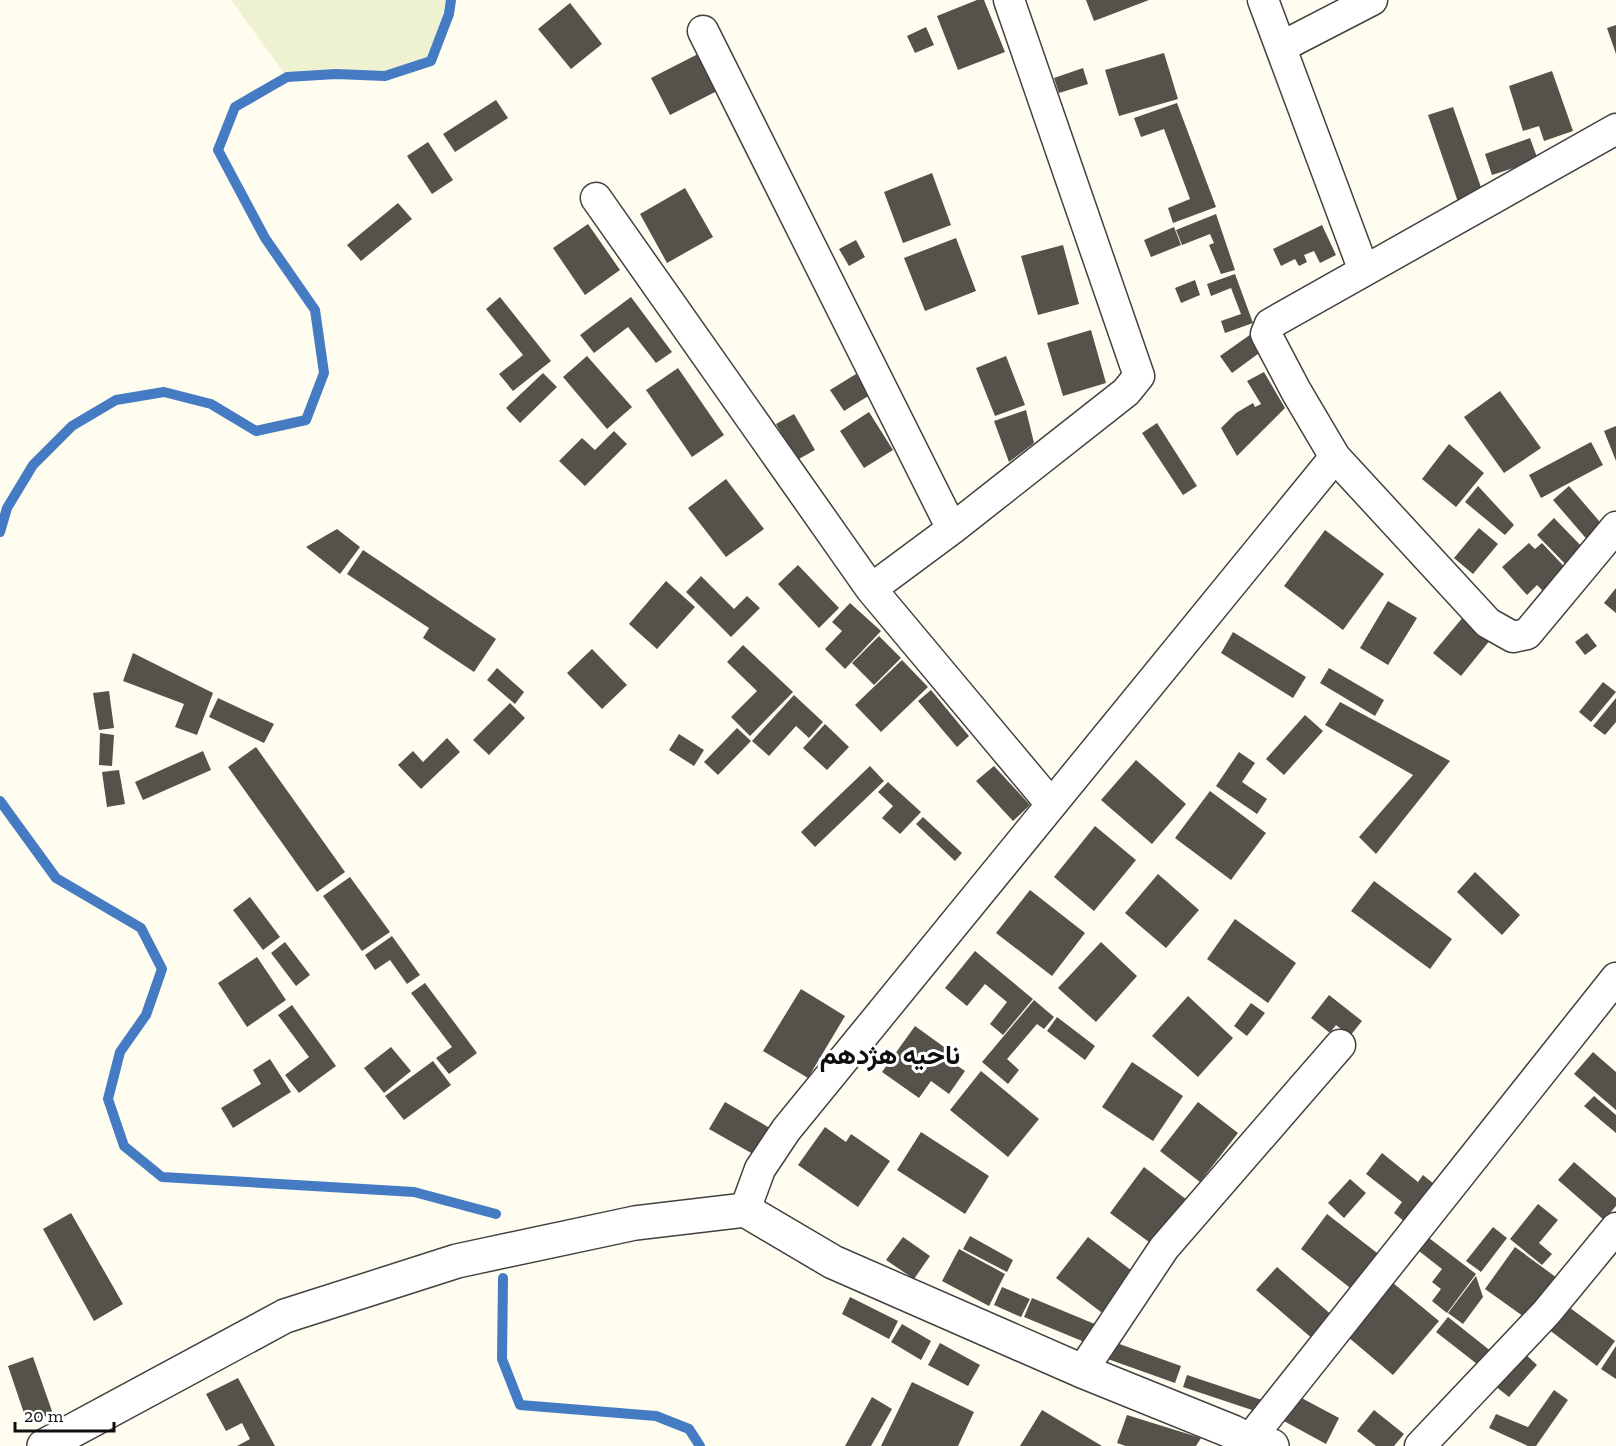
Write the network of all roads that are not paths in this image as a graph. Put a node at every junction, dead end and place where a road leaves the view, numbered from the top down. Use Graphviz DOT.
graph roads {
  1 [pos="1009,0"];
  2 [pos="1263,0"];
  3 [pos="1372,0"];
  4 [pos="703,31"];
  5 [pos="1281,47"];
  6 [pos="1616,129"];
  7 [pos="596,198"];
  8 [pos="1364,271"];
  9 [pos="1335,457"];
  10 [pos="1616,527"];
  11 [pos="952,528"];
  12 [pos="871,589"];
  13 [pos="1051,804"];
  14 [pos="1616,978"];
  15 [pos="1340,1045"];
  16 [pos="745,1210"];
  17 [pos="1616,1228"];
  18 [pos="1082,1371"];
  19 [pos="1245,1441"];
  20 [pos="44,1446"];
  21 [pos="1420,1446"];
  1 -- 11 [label="street"];
  2 -- 5 [label="street"];
  3 -- 5 [label="street"];
  4 -- 11 [label="street"];
  5 -- 8 [label="street"];
  6 -- 8 [label="street"];
  7 -- 12 [label="street"];
  8 -- 9 [label="street"];
  9 -- 10 [label="street"];
  9 -- 13 [label="street"];
  11 -- 12 [label="street"];
  12 -- 13 [label="street"];
  13 -- 16 [label="street"];
  14 -- 19 [label="street"];
  15 -- 18 [label="street"];
  16 -- 18 [label="street"];
  16 -- 20 [label="street"];
  17 -- 21 [label="street"];
  18 -- 19 [label="street"];
}
